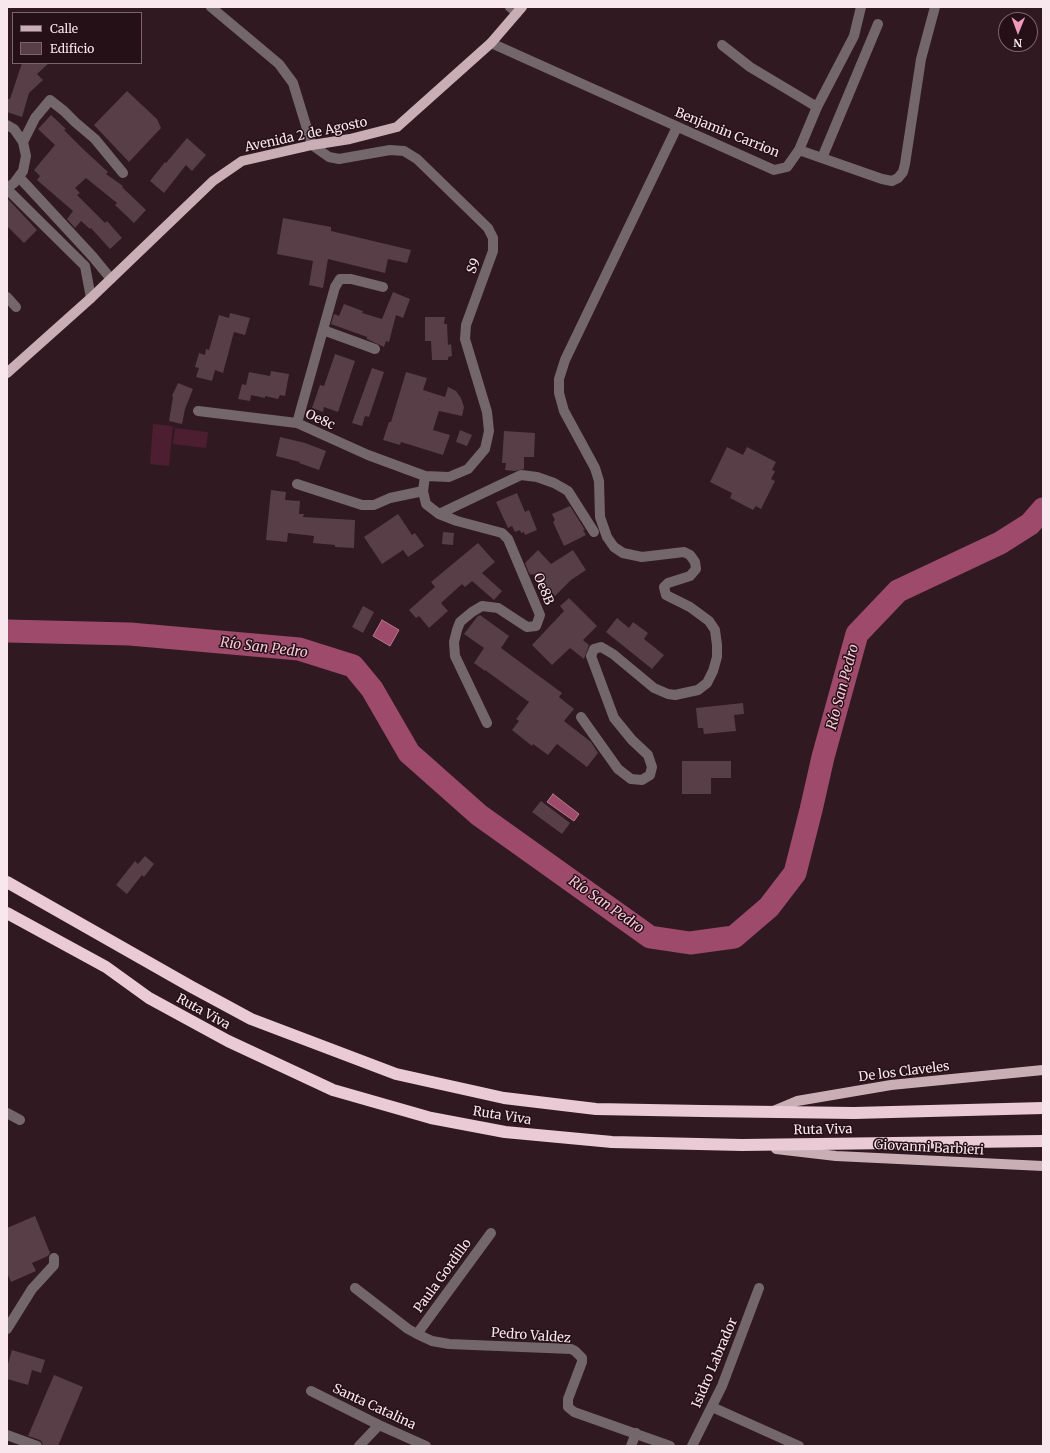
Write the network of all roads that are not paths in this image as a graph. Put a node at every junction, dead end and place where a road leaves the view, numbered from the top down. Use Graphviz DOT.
graph roads {
  1 [pos="211,7"];
  2 [pos="861,7"];
  3 [pos="935,7"];
  4 [pos="516,9"];
  5 [pos="878,24"];
  6 [pos="490,43"];
  7 [pos="722,45"];
  8 [pos="817,106"];
  9 [pos="7,125"];
  10 [pos="677,127"];
  11 [pos="23,142"];
  12 [pos="312,145"];
  13 [pos="799,150"];
  14 [pos="822,158"];
  15 [pos="122,173"];
  16 [pos="19,177"];
  17 [pos="7,188"];
  18 [pos="111,279"];
  19 [pos="382,287"];
  20 [pos="7,297"];
  21 [pos="91,298"];
  22 [pos="16,307"];
  23 [pos="323,330"];
  24 [pos="375,349"];
  25 [pos="7,373"];
  26 [pos="198,411"];
  27 [pos="297,423"];
  28 [pos="425,476"];
  29 [pos="297,484"];
  30 [pos="423,491"];
  31 [pos="439,514"];
  32 [pos="594,532"];
  33 [pos="581,717"];
  34 [pos="487,723"];
  35 [pos="7,882"];
  36 [pos="7,913"];
  37 [pos="1043,1070"];
  38 [pos="1043,1108"];
  39 [pos="772,1111"];
  40 [pos="7,1113"];
  41 [pos="20,1120"];
  42 [pos="1043,1141"];
  43 [pos="742,1145"];
  44 [pos="1043,1166"];
  45 [pos="491,1233"];
  46 [pos="54,1258"];
  47 [pos="355,1288"];
  48 [pos="759,1288"];
  49 [pos="7,1329"];
  50 [pos="417,1334"];
  51 [pos="311,1391"];
  52 [pos="712,1407"];
  53 [pos="379,1425"];
  54 [pos="636,1434"];
  55 [pos="7,1435"];
  56 [pos="37,1446"];
  57 [pos="359,1446"];
  58 [pos="426,1446"];
  59 [pos="631,1446"];
  60 [pos="670,1446"];
  61 [pos="692,1446"];
  62 [pos="799,1446"];
  1 -- 12 [label="street"];
  2 -- 8 [label="street"];
  3 -- 14 [label="street, Benjamin Carrion"];
  4 -- 6 [label="main road, Avenida 2 de Agosto"];
  5 -- 14 [label="street"];
  6 -- 10 [label="street, Benjamin Carrion"];
  6 -- 12 [label="main road, Avenida 2 de Agosto"];
  7 -- 8 [label="street"];
  8 -- 13 [label="street"];
  9 -- 11 [label="street"];
  10 -- 13 [label="street, Benjamin Carrion"];
  10 -- 33 [label="street"];
  11 -- 15 [label="street"];
  11 -- 16 [label="street"];
  12 -- 18 [label="main road, Avenida 2 de Agosto"];
  12 -- 28 [label="street, S9"];
  13 -- 14 [label="street, Benjamin Carrion"];
  16 -- 17 [label="street"];
  16 -- 18 [label="street"];
  17 -- 21 [label="street"];
  18 -- 21 [label="main road, Avenida 2 de Agosto"];
  19 -- 23 [label="street"];
  20 -- 22 [label="street"];
  21 -- 25 [label="main road, Avenida 2 de Agosto"];
  23 -- 24 [label="street"];
  23 -- 27 [label="street"];
  26 -- 27 [label="street, Oe8c"];
  27 -- 28 [label="street, Oe8c"];
  28 -- 30 [label="street"];
  29 -- 30 [label="street"];
  30 -- 31 [label="street"];
  31 -- 32 [label="street"];
  31 -- 34 [label="street, Oe8B"];
  35 -- 39 [label="highway, Ruta Viva"];
  36 -- 43 [label="highway, Ruta Viva"];
  37 -- 39 [label="main road, De los Claveles"];
  38 -- 39 [label="highway, Ruta Viva"];
  40 -- 41 [label="street"];
  42 -- 43 [label="highway, Ruta Viva"];
  43 -- 44 [label="main road, Giovanni Barbieri"];
  45 -- 50 [label="street, Paula Gordillo"];
  46 -- 49 [label="street"];
  47 -- 50 [label="street, Pedro Valdez"];
  48 -- 52 [label="street, Isidro Labrador"];
  50 -- 54 [label="street, Pedro Valdez"];
  51 -- 53 [label="street, Santa Catalina"];
  52 -- 61 [label="street, Isidro Labrador"];
  52 -- 62 [label="street"];
  53 -- 57 [label="street"];
  53 -- 58 [label="street, Santa Catalina"];
  54 -- 59 [label="street"];
  54 -- 60 [label="street, Pedro Valdez"];
  55 -- 56 [label="street"];
}
